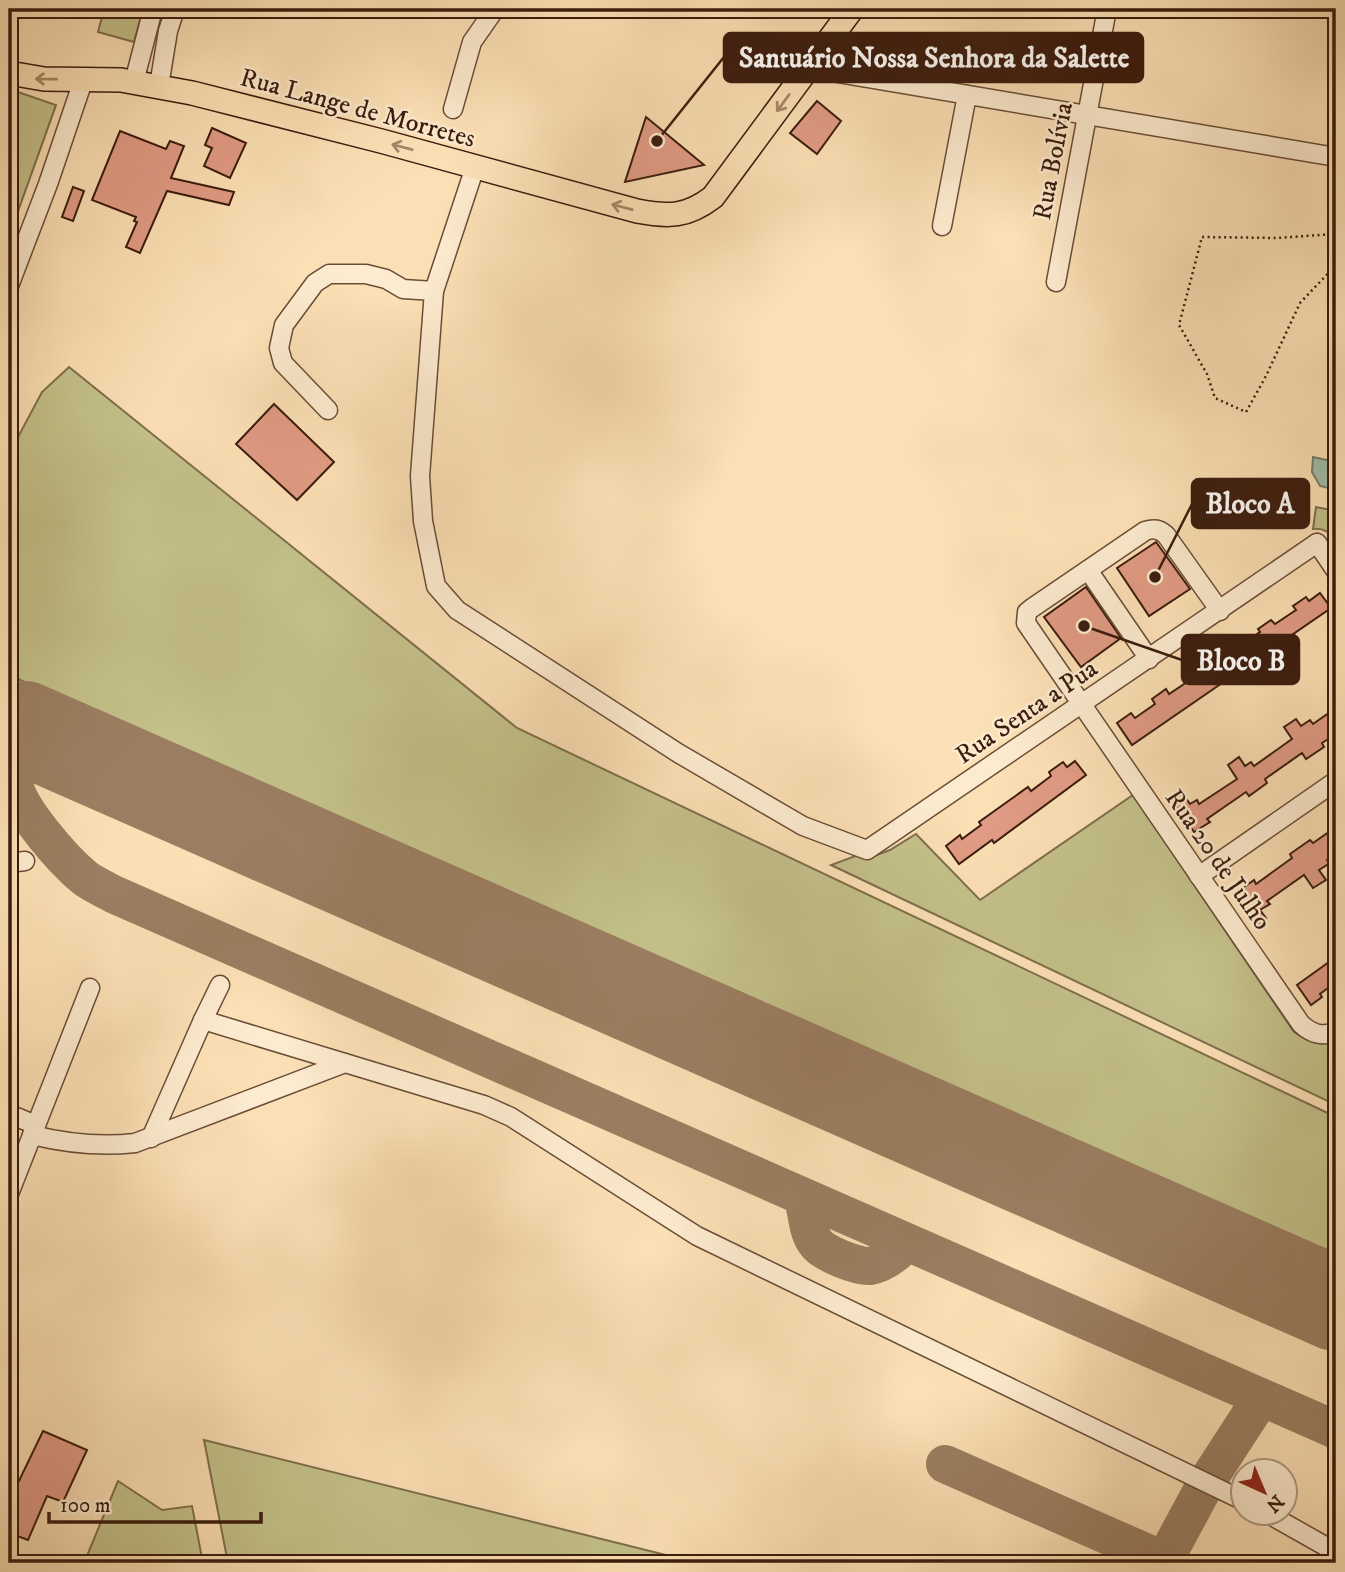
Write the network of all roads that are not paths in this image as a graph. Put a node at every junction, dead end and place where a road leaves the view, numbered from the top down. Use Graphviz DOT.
graph roads {
  1 [pos="153,9"];
  2 [pos="175,9"];
  3 [pos="495,9"];
  4 [pos="852,9"];
  5 [pos="1107,9"];
  6 [pos="808,68"];
  7 [pos="9,73"];
  8 [pos="84,78"];
  9 [pos="134,82"];
  10 [pos="159,86"];
  11 [pos="967,95"];
  12 [pos="453,109"];
  13 [pos="1087,115"];
  14 [pos="1336,157"];
  15 [pos="475,167"];
  16 [pos="942,226"];
  17 [pos="1056,282"];
  18 [pos="9,286"];
  19 [pos="434,291"];
  20 [pos="328,410"];
  21 [pos="1318,543"];
  22 [pos="1336,551"];
  23 [pos="1088,570"];
  24 [pos="1336,571"];
  25 [pos="1220,611"];
  26 [pos="1149,659"];
  27 [pos="1080,705"];
  28 [pos="1336,781"];
  29 [pos="1199,876"];
  30 [pos="220,985"];
  31 [pos="90,988"];
  32 [pos="203,1020"];
  33 [pos="1329,1034"];
  34 [pos="345,1063"];
  35 [pos="9,1114"];
  36 [pos="34,1130"];
  37 [pos="151,1138"];
  38 [pos="9,1194"];
  39 [pos="1230,1494"];
  40 [pos="1289,1526"];
  41 [pos="1336,1558"];
  1 -- 9 [label="street"];
  2 -- 10 [label="street"];
  3 -- 12 [label="street"];
  4 -- 6 [label="main road"];
  5 -- 13 [label="street, Rua Bolívia"];
  6 -- 11 [label="street"];
  6 -- 15 [label="main road, Rua Lange de Morretes, one-way"];
  8 -- 7 [label="main road, Rua Lange de Morretes, one-way"];
  8 -- 9 [label="main road, Rua Lange de Morretes"];
  8 -- 18 [label="street"];
  9 -- 10 [label="main road, Rua Lange de Morretes"];
  15 -- 10 [label="main road, Rua Lange de Morretes, one-way"];
  11 -- 13 [label="street"];
  11 -- 16 [label="street"];
  13 -- 14 [label="street"];
  13 -- 17 [label="street, Rua Bolívia"];
  15 -- 19 [label="street"];
  19 -- 20 [label="street"];
  19 -- 27 [label="street, Rua Senta a Pua"];
  21 -- 22 [label="street"];
  21 -- 24 [label="street"];
  21 -- 25 [label="street, Rua Senta a Pua"];
  23 -- 25 [label="street"];
  23 -- 26 [label="street"];
  23 -- 27 [label="street, Rua 20 de Julho"];
  25 -- 26 [label="street, Rua Senta a Pua"];
  26 -- 27 [label="street, Rua Senta a Pua"];
  27 -- 29 [label="street, Rua 20 de Julho"];
  28 -- 29 [label="street"];
  29 -- 33 [label="street, Rua 20 de Julho"];
  30 -- 32 [label="street"];
  31 -- 36 [label="street"];
  32 -- 34 [label="street"];
  32 -- 37 [label="street"];
  34 -- 37 [label="street"];
  34 -- 39 [label="street"];
  35 -- 36 [label="street"];
  36 -- 37 [label="street"];
  36 -- 38 [label="street"];
  40 -- 41 [label="street"];
}
